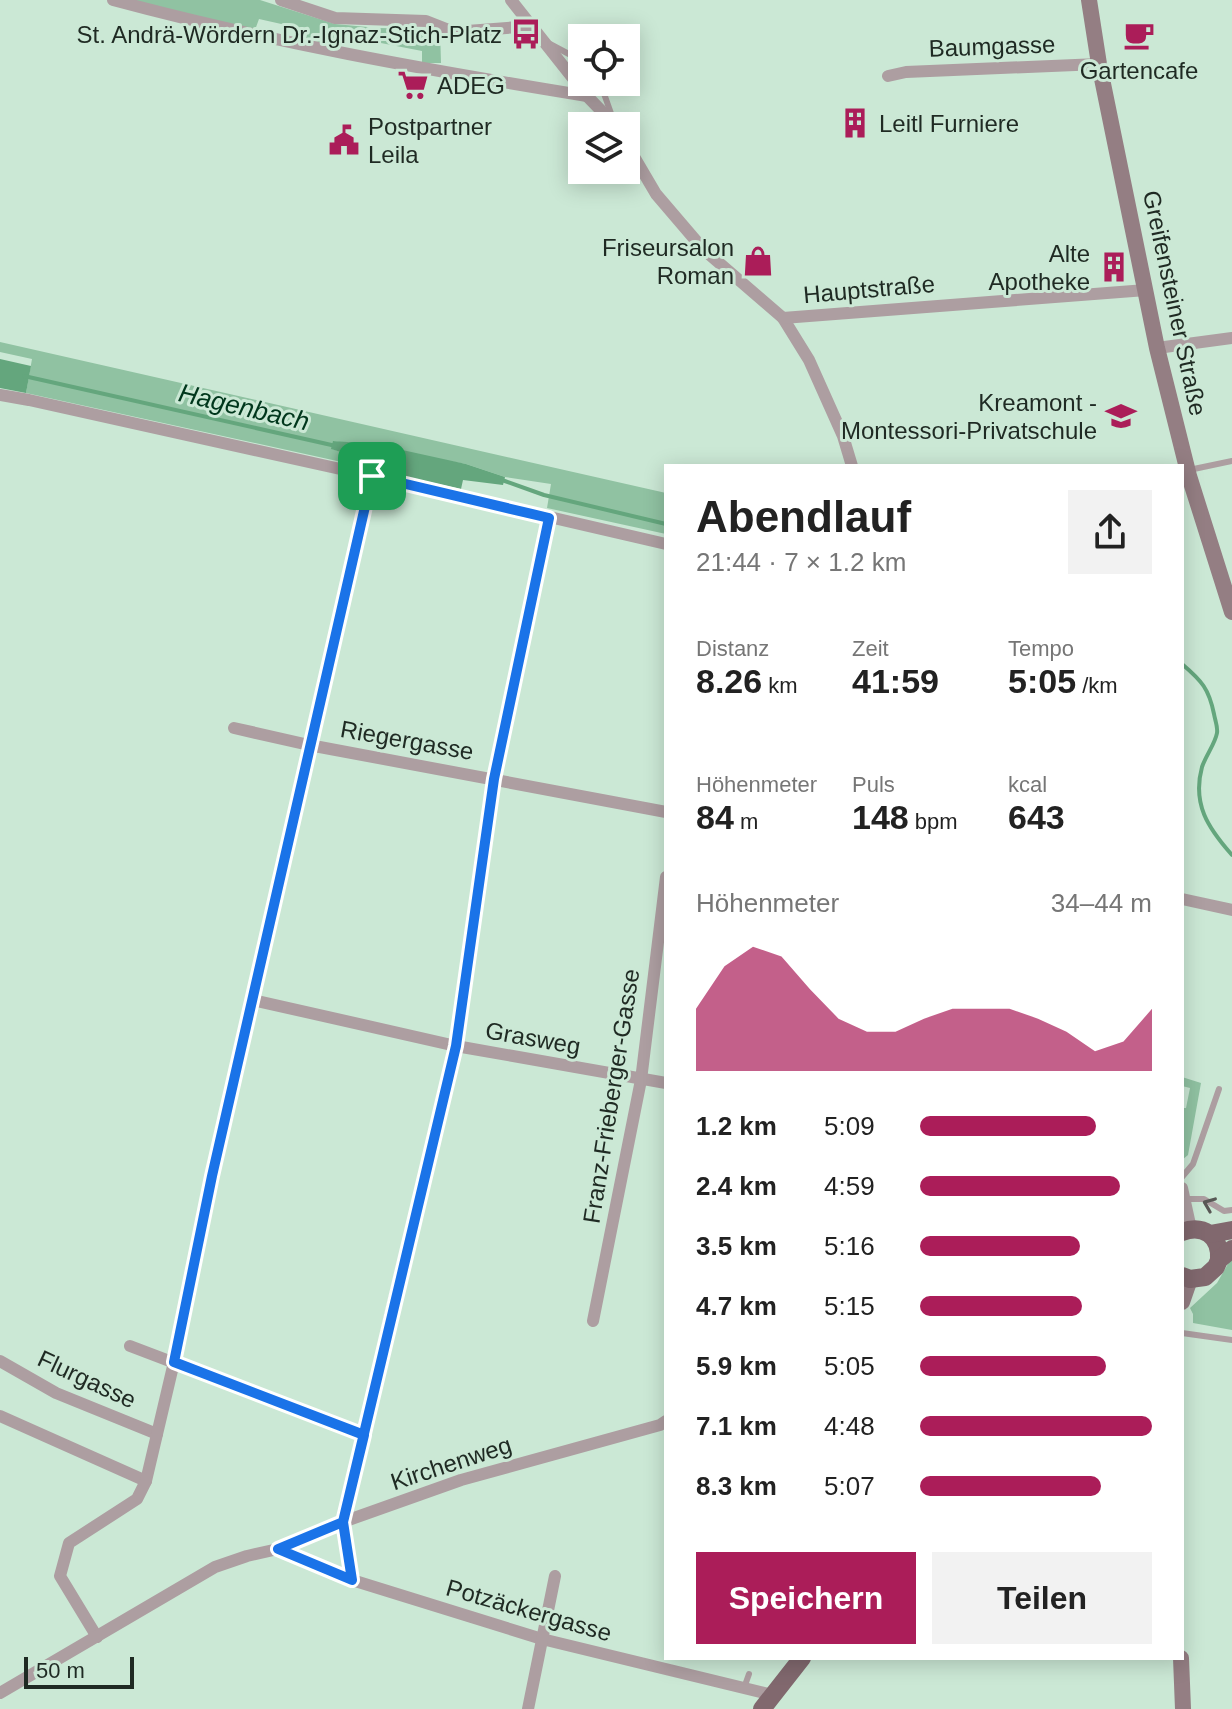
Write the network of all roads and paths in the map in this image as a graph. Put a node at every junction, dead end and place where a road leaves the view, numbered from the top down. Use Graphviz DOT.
graph roads {
  1 [pos="113,0"];
  2 [pos="281,0"];
  3 [pos="511,0"];
  4 [pos="1089,0"];
  5 [pos="532,26"];
  6 [pos="544,41"];
  7 [pos="568,54"];
  8 [pos="1099,64"];
  9 [pos="568,72"];
  10 [pos="888,76"];
  11 [pos="568,93"];
  12 [pos="587,96"];
  13 [pos="603,112"];
  14 [pos="640,167"];
  15 [pos="1146,290"];
  16 [pos="783,318"];
  17 [pos="1232,338"];
  18 [pos="1157,348"];
  19 [pos="0,395"];
  20 [pos="1231,461"];
  21 [pos="851,464"];
  22 [pos="1183,464"];
  23 [pos="1186,475"];
  24 [pos="372,476"];
  25 [pos="549,518"];
  26 [pos="664,544"];
  27 [pos="1232,612"];
  28 [pos="234,728"];
  29 [pos="309,745"];
  30 [pos="494,779"];
  31 [pos="664,812"];
  32 [pos="664,893"];
  33 [pos="1184,899"];
  34 [pos="1232,910"];
  35 [pos="253,1000"];
  36 [pos="456,1046"];
  37 [pos="641,1080"];
  38 [pos="664,1083"];
  39 [pos="1219,1089"];
  40 [pos="1184,1175"];
  41 [pos="1184,1196"];
  42 [pos="1184,1207"];
  43 [pos="1232,1210"];
  44 [pos="1186,1230"];
  45 [pos="1232,1230"];
  46 [pos="1210,1234"];
  47 [pos="1226,1254"];
  48 [pos="1186,1278"];
  49 [pos="593,1321"];
  50 [pos="1184,1333"];
  51 [pos="1232,1340"];
  52 [pos="130,1346"];
  53 [pos="0,1361"];
  54 [pos="174,1362"];
  55 [pos="0,1416"];
  56 [pos="664,1422"];
  57 [pos="157,1434"];
  58 [pos="364,1435"];
  59 [pos="146,1481"];
  60 [pos="343,1522"];
  61 [pos="278,1549"];
  62 [pos="555,1576"];
  63 [pos="352,1580"];
  64 [pos="97,1637"];
  65 [pos="542,1639"];
  66 [pos="800,1660"];
  67 [pos="1181,1660"];
  68 [pos="749,1674"];
  69 [pos="744,1688"];
  70 [pos="0,1693"];
  71 [pos="767,1702"];
  72 [pos="528,1709"];
  73 [pos="1183,1709"];
  1 -- 11 [label="street"];
  2 -- 5 [label="street"];
  3 -- 5 [label="street"];
  4 -- 8 [label="main road, Greifensteiner Straße"];
  5 -- 6 [label="street"];
  6 -- 7 [label="lane"];
  6 -- 9 [label="street"];
  8 -- 10 [label="street, Baumgasse"];
  8 -- 15 [label="main road, Greifensteiner Straße"];
  12 -- 13 [label="street"];
  14 -- 16 [label="street, Hauptstraße"];
  15 -- 16 [label="street, Hauptstraße"];
  15 -- 18 [label="main road, Greifensteiner Straße"];
  16 -- 21 [label="street"];
  17 -- 18 [label="street"];
  18 -- 22 [label="main road, Greifensteiner Straße"];
  19 -- 24 [label="street"];
  20 -- 23 [label="lane"];
  23 -- 27 [label="main road, Greifensteiner Straße"];
  24 -- 25 [label="street"];
  24 -- 29 [label="street, Flurgasse"];
  25 -- 26 [label="street"];
  25 -- 30 [label="street"];
  28 -- 29 [label="street, Riegergasse"];
  29 -- 30 [label="street, Riegergasse"];
  29 -- 35 [label="street, Flurgasse"];
  30 -- 31 [label="street, Riegergasse"];
  30 -- 36 [label="street"];
  32 -- 37 [label="street, Franz-Frieberger-Gasse"];
  33 -- 34 [label="street"];
  35 -- 36 [label="street, Grasweg"];
  35 -- 54 [label="street, Flurgasse"];
  36 -- 37 [label="street, Grasweg"];
  36 -- 58 [label="street"];
  37 -- 38 [label="street, Grasweg"];
  37 -- 49 [label="street, Franz-Frieberger-Gasse"];
  39 -- 40 [label="lane"];
  43 -- 41 [label="lane, one-way"];
  42 -- 44 [label="street"];
  44 -- 46 [label="main road"];
  45 -- 46 [label="main road"];
  46 -- 47 [label="main road"];
  47 -- 48 [label="main road"];
  50 -- 51 [label="lane"];
  52 -- 54 [label="street"];
  53 -- 57 [label="street, Flurgasse"];
  54 -- 57 [label="street, Flurgasse"];
  54 -- 58 [label="street"];
  55 -- 59 [label="street"];
  56 -- 60 [label="street, Kirchenweg"];
  57 -- 59 [label="street, Flurgasse"];
  58 -- 60 [label="street"];
  59 -- 64 [label="street, Flurgasse"];
  60 -- 61 [label="street, Kirchenweg"];
  60 -- 63 [label="street"];
  61 -- 63 [label="street, Potzäckergasse"];
  61 -- 64 [label="street, Kirchenweg"];
  62 -- 65 [label="street"];
  63 -- 65 [label="street, Potzäckergasse"];
  64 -- 70 [label="street, Kirchenweg"];
  65 -- 69 [label="street, Potzäckergasse"];
  65 -- 72 [label="street"];
  66 -- 71 [label="main road"];
  67 -- 73 [label="main road"];
  68 -- 69 [label="lane"];
  69 -- 71 [label="street, Potzäckergasse"];
}
